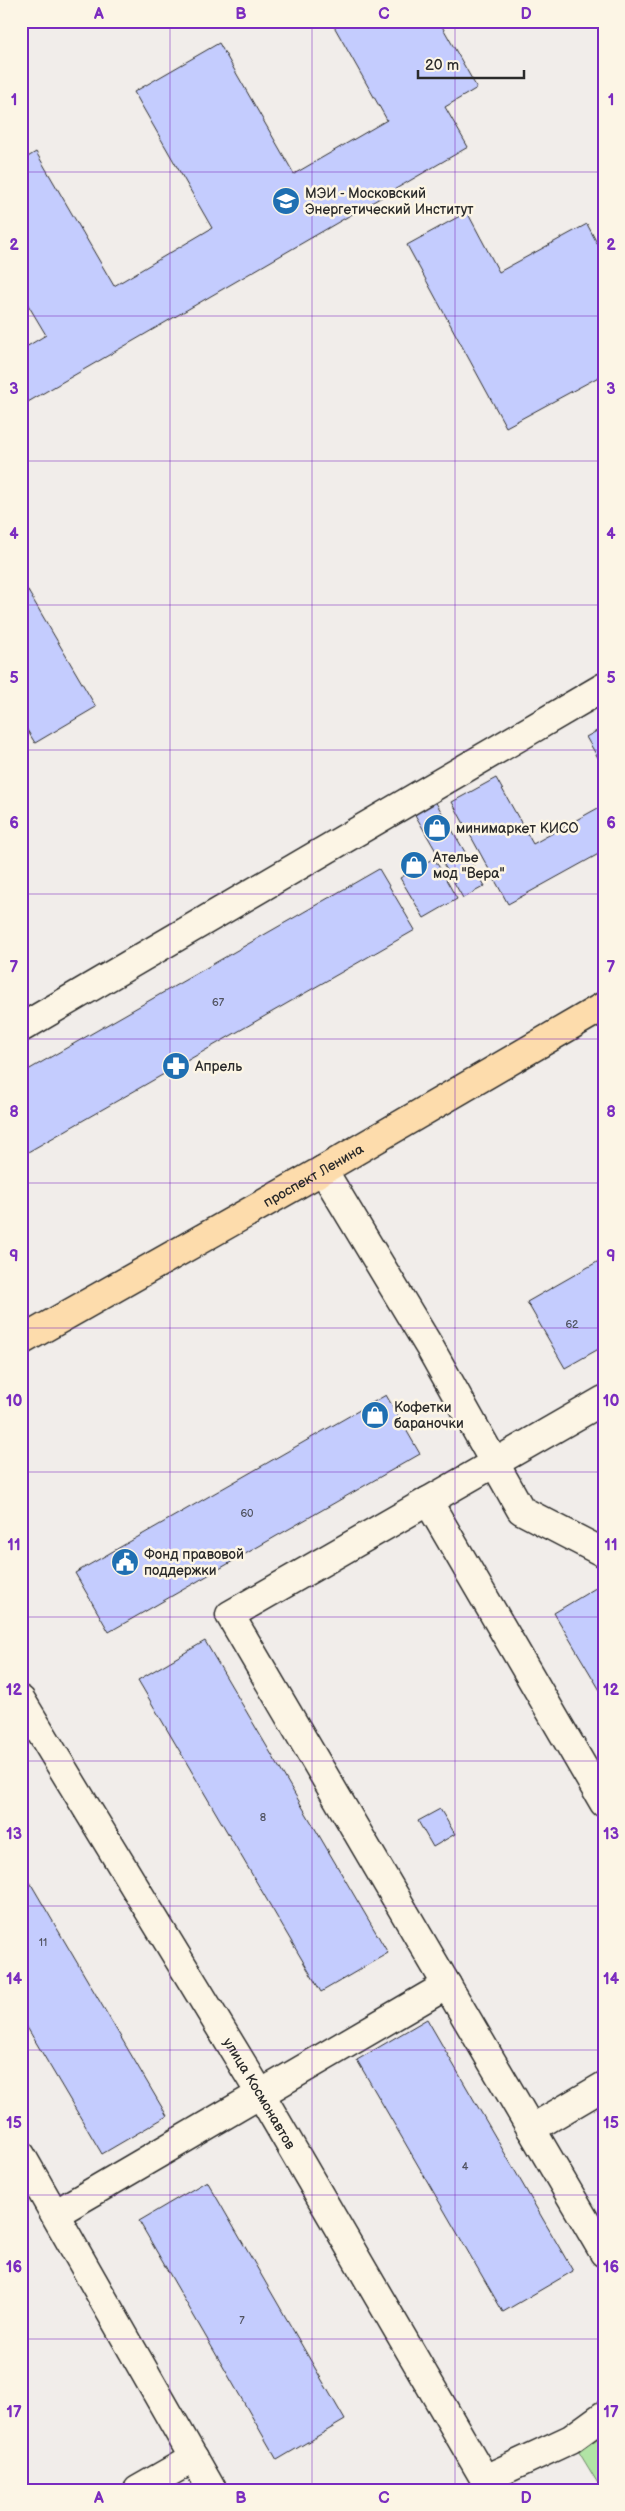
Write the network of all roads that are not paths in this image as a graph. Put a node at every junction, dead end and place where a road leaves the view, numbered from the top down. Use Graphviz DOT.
graph roads {
  1 [pos="604,687"];
  2 [pos="604,1006"];
  3 [pos="21,1028"];
  4 [pos="323,1170"];
  5 [pos="21,1341"];
  6 [pos="604,1400"];
  7 [pos="495,1463"];
  8 [pos="428,1501"];
  9 [pos="604,1553"];
  10 [pos="21,1700"];
  11 [pos="604,1803"];
  12 [pos="447,1985"];
  13 [pos="604,2086"];
  14 [pos="260,2093"];
  15 [pos="531,2129"];
  16 [pos="21,2155"];
  17 [pos="55,2214"];
  18 [pos="604,2253"];
  19 [pos="604,2415"];
  20 [pos="194,2458"];
  21 [pos="488,2485"];
  22 [pos="138,2490"];
  23 [pos="212,2490"];
  1 -- 3 [label="street"];
  2 -- 4 [label="main road, проспект Ленина"];
  4 -- 5 [label="main road, проспект Ленина"];
  4 -- 7 [label="street"];
  6 -- 7 [label="street"];
  7 -- 8 [label="street"];
  7 -- 9 [label="street"];
  8 -- 11 [label="street"];
  8 -- 12 [label="street"];
  10 -- 14 [label="street, улица Космонавтов"];
  12 -- 14 [label="street"];
  12 -- 15 [label="street"];
  13 -- 15 [label="street"];
  14 -- 17 [label="street"];
  14 -- 21 [label="street, улица Космонавтов"];
  15 -- 18 [label="street"];
  16 -- 17 [label="street"];
  17 -- 20 [label="street"];
  19 -- 21 [label="street"];
  20 -- 22 [label="street"];
  20 -- 23 [label="street"];
}
